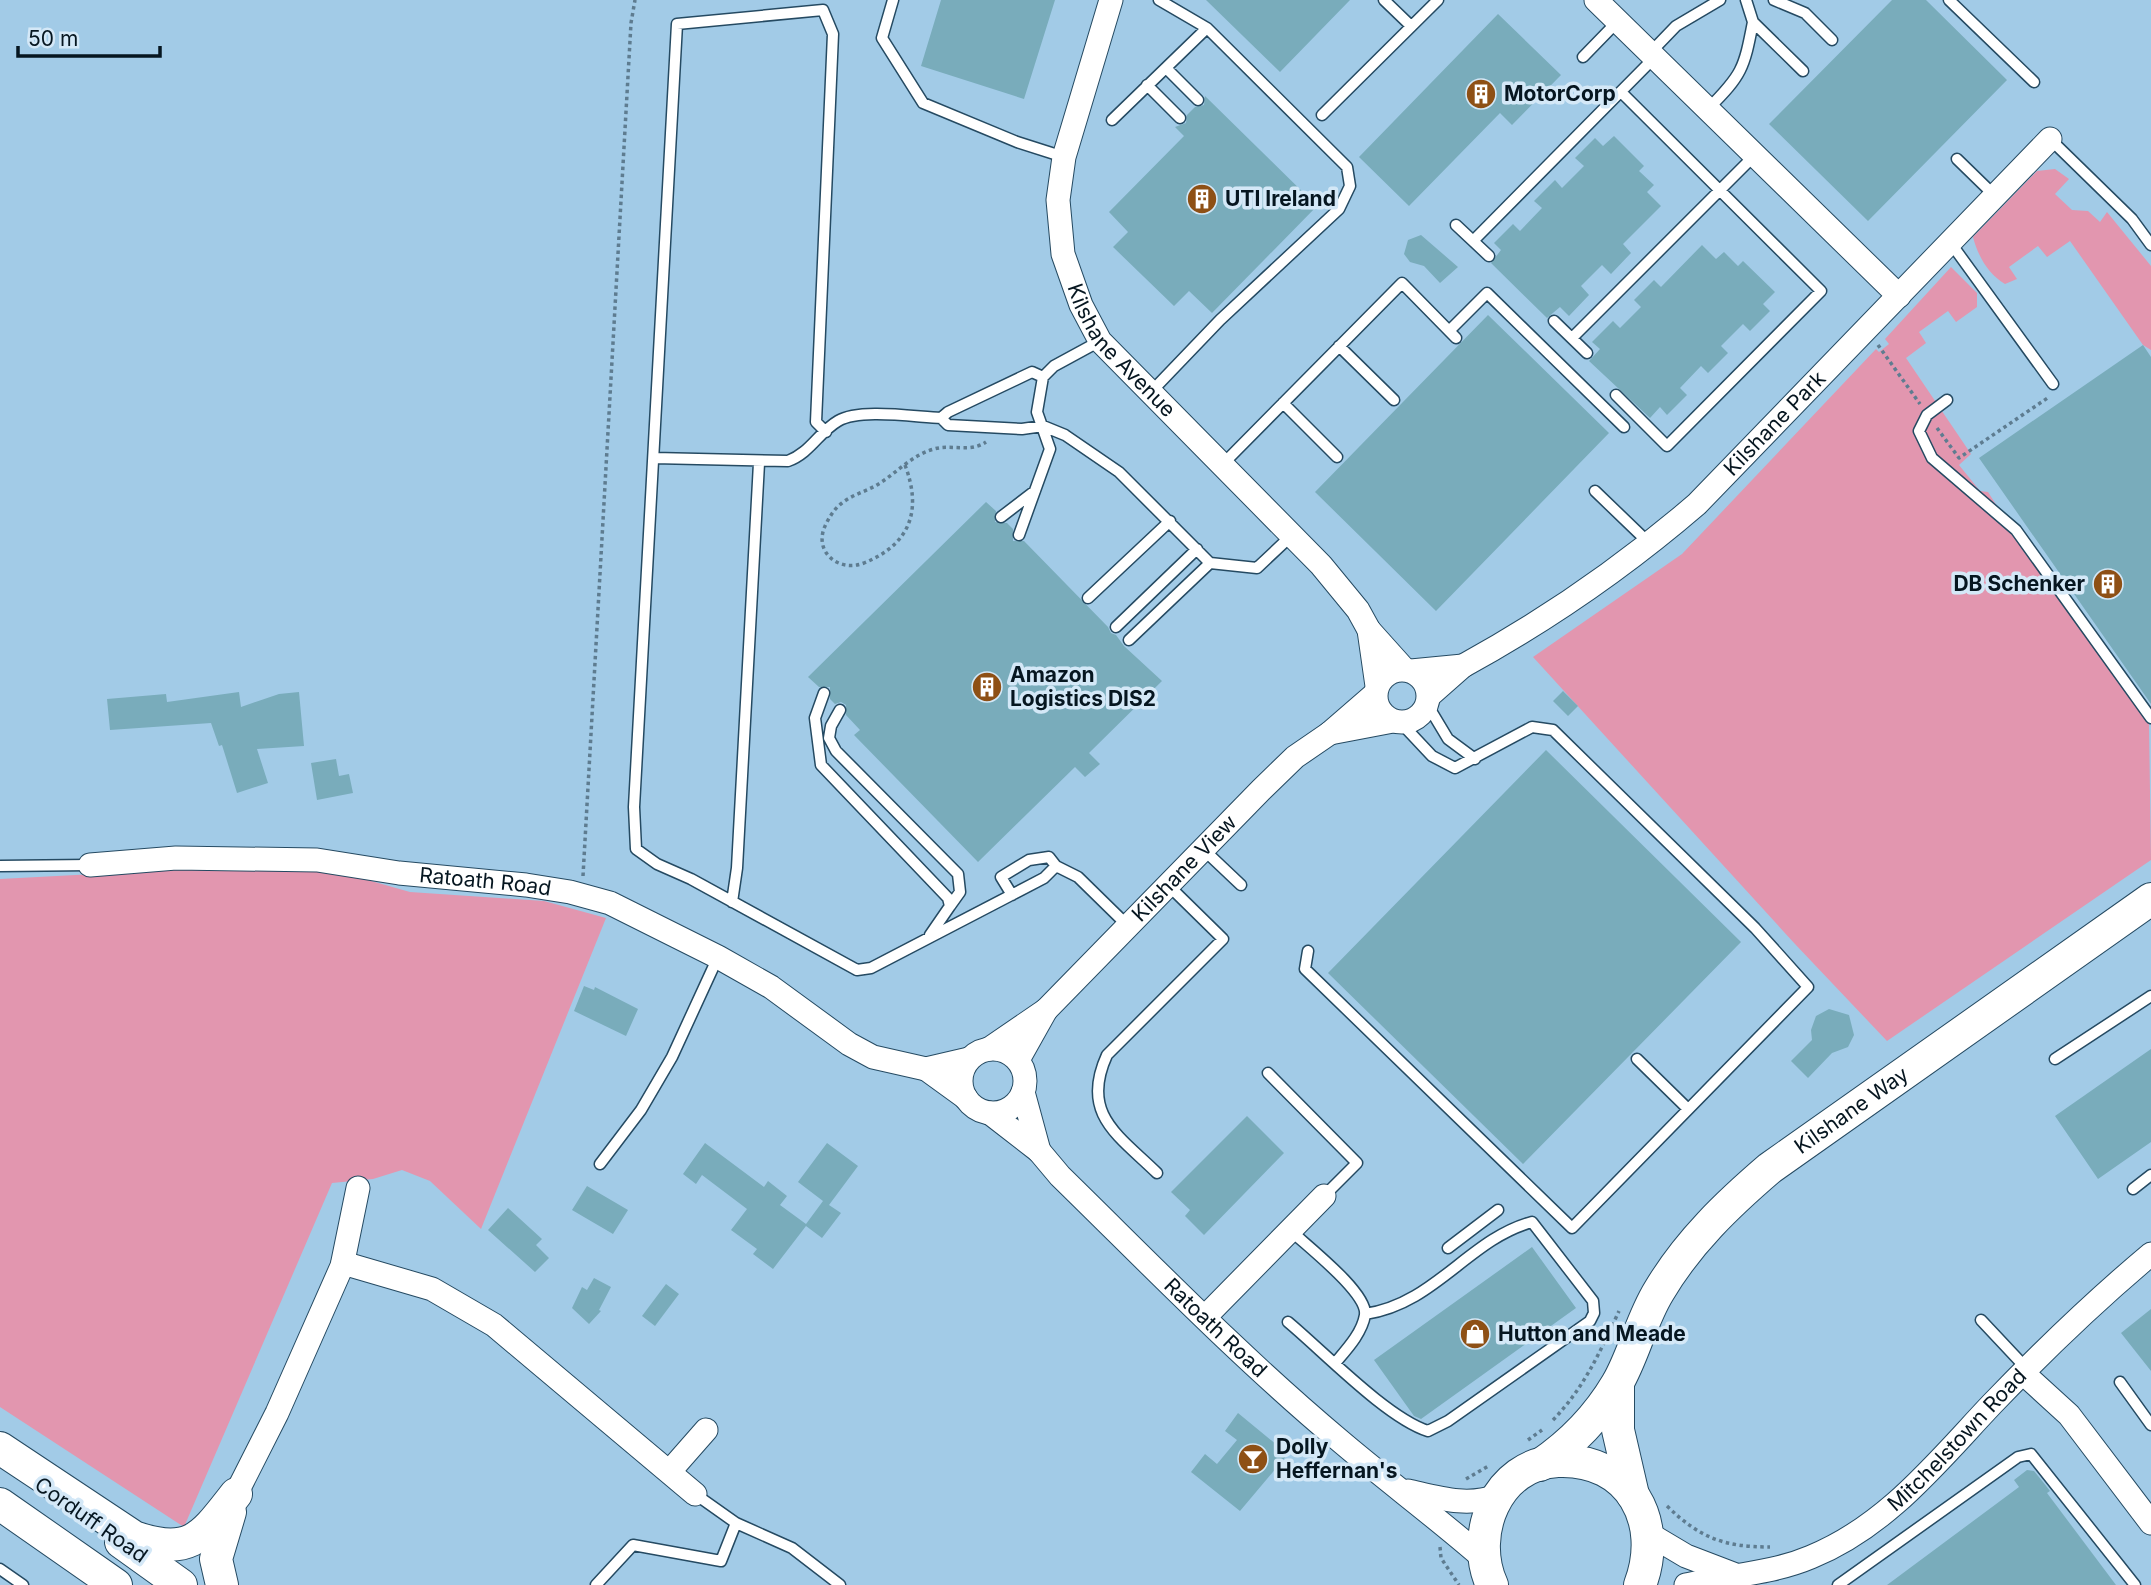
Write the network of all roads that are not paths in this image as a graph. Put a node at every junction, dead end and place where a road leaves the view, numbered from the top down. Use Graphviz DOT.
graph roads {
  1 [pos="893,0"];
  2 [pos="1111,0"];
  3 [pos="1159,0"];
  4 [pos="1384,0"];
  5 [pos="1438,0"];
  6 [pos="1596,0"];
  7 [pos="1720,0"];
  8 [pos="1746,0"];
  9 [pos="1774,0"];
  10 [pos="1949,0"];
  11 [pos="1618,21"];
  12 [pos="1753,22"];
  13 [pos="1411,26"];
  14 [pos="1207,28"];
  15 [pos="1832,40"];
  16 [pos="1653,55"];
  17 [pos="1583,57"];
  18 [pos="1166,68"];
  19 [pos="1803,71"];
  20 [pos="2034,82"];
  21 [pos="1147,85"];
  22 [pos="1621,92"];
  23 [pos="1198,100"];
  24 [pos="1708,109"];
  25 [pos="1322,115"];
  26 [pos="1180,118"];
  27 [pos="1112,120"];
  28 [pos="2050,139"];
  29 [pos="1755,155"];
  30 [pos="1064,158"];
  31 [pos="1957,159"];
  32 [pos="1720,190"];
  33 [pos="1995,196"];
  34 [pos="1456,225"];
  35 [pos="1473,241"];
  36 [pos="1950,242"];
  37 [pos="2151,245"];
  38 [pos="1489,256"];
  39 [pos="1899,296"];
  40 [pos="1555,321"];
  41 [pos="1572,338"];
  42 [pos="1100,341"];
  43 [pos="1339,346"];
  44 [pos="1587,353"];
  45 [pos="1043,377"];
  46 [pos="2053,384"];
  47 [pos="1150,393"];
  48 [pos="1616,395"];
  49 [pos="1394,400"];
  50 [pos="1947,400"];
  51 [pos="1283,402"];
  52 [pos="941,418"];
  53 [pos="1043,426"];
  54 [pos="1624,427"];
  55 [pos="826,432"];
  56 [pos="1338,457"];
  57 [pos="654,458"];
  58 [pos="759,463"];
  59 [pos="1222,465"];
  60 [pos="1035,490"];
  61 [pos="1595,491"];
  62 [pos="1001,517"];
  63 [pos="1170,522"];
  64 [pos="1019,535"];
  65 [pos="1292,535"];
  66 [pos="1650,544"];
  67 [pos="1197,549"];
  68 [pos="1210,563"];
  69 [pos="1088,598"];
  70 [pos="1116,627"];
  71 [pos="1369,630"];
  72 [pos="1129,640"];
  73 [pos="1464,666"];
  74 [pos="1408,670"];
  75 [pos="1376,690"];
  76 [pos="824,693"];
  77 [pos="1428,700"];
  78 [pos="840,710"];
  79 [pos="2151,718"];
  80 [pos="1397,722"];
  81 [pos="1330,733"];
  82 [pos="816,738"];
  83 [pos="829,738"];
  84 [pos="1475,759"];
  85 [pos="1203,849"];
  86 [pos="90,865"];
  87 [pos="0,866"];
  88 [pos="1056,866"];
  89 [pos="1168,885"];
  90 [pos="1241,885"];
  91 [pos="1012,895"];
  92 [pos="2151,899"];
  93 [pos="732,902"];
  94 [pos="950,906"];
  95 [pos="1128,926"];
  96 [pos="930,935"];
  97 [pos="1308,951"];
  98 [pos="718,957"];
  99 [pos="2151,996"];
  100 [pos="1046,1010"];
  101 [pos="979,1054"];
  102 [pos="1637,1059"];
  103 [pos="2055,1059"];
  104 [pos="1018,1060"];
  105 [pos="926,1069"];
  106 [pos="1268,1073"];
  107 [pos="1023,1092"];
  108 [pos="965,1098"];
  109 [pos="1688,1109"];
  110 [pos="990,1113"];
  111 [pos="1039,1151"];
  112 [pos="600,1164"];
  113 [pos="1157,1173"];
  114 [pos="2151,1175"];
  115 [pos="358,1188"];
  116 [pos="2133,1189"];
  117 [pos="1324,1196"];
  118 [pos="1498,1210"];
  119 [pos="1290,1230"];
  120 [pos="1448,1248"];
  121 [pos="2151,1254"];
  122 [pos="343,1263"];
  123 [pos="1365,1314"];
  124 [pos="1205,1317"];
  125 [pos="1981,1320"];
  126 [pos="1288,1322"];
  127 [pos="1336,1362"];
  128 [pos="2025,1371"];
  129 [pos="2120,1382"];
  130 [pos="1618,1383"];
  131 [pos="2151,1425"];
  132 [pos="706,1430"];
  133 [pos="0,1448"];
  134 [pos="0,1456"];
  135 [pos="1540,1465"];
  136 [pos="670,1471"];
  137 [pos="1405,1490"];
  138 [pos="236,1494"];
  139 [pos="695,1494"];
  140 [pos="1633,1495"];
  141 [pos="1497,1496"];
  142 [pos="0,1504"];
  143 [pos="736,1523"];
  144 [pos="2151,1523"];
  145 [pos="1649,1534"];
  146 [pos="0,1569"];
  147 [pos="1487,1572"];
  148 [pos="1733,1574"];
  149 [pos="23,1585"];
  150 [pos="116,1585"];
  151 [pos="181,1585"];
  152 [pos="222,1585"];
  153 [pos="596,1585"];
  154 [pos="839,1585"];
  155 [pos="1640,1585"];
  156 [pos="1686,1585"];
  157 [pos="1838,1585"];
  158 [pos="2136,1585"];
  1 -- 30 [label="lane"];
  2 -- 30 [label="street, Kilshane Avenue"];
  3 -- 14 [label="lane"];
  4 -- 13 [label="lane"];
  5 -- 13 [label="lane"];
  6 -- 11 [label="street"];
  7 -- 16 [label="lane"];
  8 -- 12 [label="lane"];
  9 -- 15 [label="lane"];
  10 -- 20 [label="lane"];
  11 -- 16 [label="street"];
  11 -- 17 [label="lane"];
  12 -- 19 [label="lane"];
  12 -- 24 [label="lane"];
  13 -- 25 [label="lane"];
  14 -- 18 [label="lane"];
  14 -- 47 [label="lane"];
  16 -- 22 [label="lane"];
  16 -- 24 [label="street"];
  18 -- 21 [label="lane"];
  18 -- 23 [label="lane"];
  21 -- 26 [label="lane"];
  21 -- 27 [label="lane"];
  22 -- 32 [label="lane"];
  22 -- 35 [label="lane"];
  24 -- 29 [label="street"];
  28 -- 33 [label="street, Kilshane Park"];
  28 -- 37 [label="lane"];
  29 -- 32 [label="lane"];
  29 -- 39 [label="street"];
  30 -- 42 [label="street, Kilshane Avenue"];
  31 -- 33 [label="lane"];
  32 -- 41 [label="lane"];
  32 -- 48 [label="lane"];
  33 -- 36 [label="street, Kilshane Park"];
  34 -- 35 [label="lane"];
  35 -- 38 [label="lane"];
  36 -- 39 [label="street, Kilshane Park"];
  36 -- 46 [label="lane"];
  39 -- 66 [label="street, Kilshane Park"];
  40 -- 41 [label="lane"];
  41 -- 44 [label="lane"];
  42 -- 45 [label="lane"];
  42 -- 47 [label="street, Kilshane Avenue"];
  43 -- 49 [label="lane"];
  43 -- 51 [label="lane"];
  43 -- 54 [label="lane"];
  45 -- 52 [label="lane"];
  45 -- 53 [label="lane"];
  47 -- 59 [label="street, Kilshane Avenue"];
  50 -- 79 [label="lane"];
  51 -- 56 [label="lane"];
  51 -- 59 [label="lane"];
  52 -- 53 [label="lane"];
  52 -- 55 [label="lane"];
  53 -- 60 [label="lane"];
  53 -- 63 [label="lane"];
  55 -- 57 [label="lane"];
  55 -- 58 [label="lane"];
  57 -- 58 [label="lane"];
  57 -- 93 [label="lane"];
  58 -- 93 [label="lane"];
  59 -- 65 [label="street, Kilshane Avenue"];
  60 -- 62 [label="lane"];
  60 -- 64 [label="lane"];
  61 -- 66 [label="lane"];
  63 -- 67 [label="lane"];
  63 -- 69 [label="lane"];
  65 -- 68 [label="lane"];
  65 -- 71 [label="street, Kilshane Avenue"];
  66 -- 73 [label="street, Kilshane Park"];
  67 -- 68 [label="lane"];
  67 -- 70 [label="lane"];
  68 -- 72 [label="lane"];
  71 -- 74 [label="street, Kilshane Avenue"];
  71 -- 75 [label="street, Kilshane Avenue"];
  73 -- 74 [label="street, Kilshane Park"];
  73 -- 77 [label="street, Kilshane Park"];
  74 -- 75 [label="street"];
  74 -- 77 [label="street"];
  75 -- 80 [label="street"];
  75 -- 81 [label="street, Kilshane View"];
  76 -- 82 [label="lane"];
  77 -- 80 [label="street"];
  77 -- 84 [label="lane"];
  78 -- 83 [label="lane"];
  80 -- 81 [label="street, Kilshane View"];
  80 -- 84 [label="lane"];
  81 -- 85 [label="street, Kilshane View"];
  82 -- 83 [label="lane"];
  82 -- 94 [label="lane"];
  83 -- 94 [label="lane"];
  84 -- 109 [label="lane"];
  85 -- 89 [label="street, Kilshane View"];
  85 -- 90 [label="lane"];
  86 -- 87 [label="lane, Ratoath Road"];
  86 -- 98 [label="street, Ratoath Road"];
  88 -- 91 [label="lane"];
  88 -- 91 [label="lane"];
  88 -- 95 [label="lane"];
  89 -- 95 [label="street, Kilshane View"];
  89 -- 113 [label="lane"];
  91 -- 96 [label="lane"];
  92 -- 130 [label="street, Kilshane Way"];
  93 -- 96 [label="lane"];
  94 -- 96 [label="lane"];
  95 -- 100 [label="street, Kilshane View"];
  97 -- 109 [label="lane"];
  98 -- 105 [label="street, Ratoath Road"];
  98 -- 112 [label="lane"];
  99 -- 103 [label="lane"];
  100 -- 101 [label="street, Kilshane View"];
  100 -- 104 [label="street, Kilshane View"];
  101 -- 104 [label="street"];
  101 -- 105 [label="street, Ratoath Road"];
  101 -- 108 [label="street"];
  102 -- 109 [label="lane"];
  104 -- 107 [label="street"];
  105 -- 108 [label="street, Ratoath Road"];
  106 -- 117 [label="lane"];
  107 -- 110 [label="street"];
  107 -- 111 [label="street, Ratoath Road"];
  108 -- 110 [label="street"];
  110 -- 111 [label="street, Ratoath Road"];
  111 -- 124 [label="street, Ratoath Road"];
  114 -- 116 [label="lane"];
  115 -- 122 [label="street"];
  117 -- 119 [label="street"];
  118 -- 120 [label="lane"];
  119 -- 123 [label="lane"];
  119 -- 124 [label="street"];
  121 -- 128 [label="street, Mitchelstown Road"];
  122 -- 136 [label="street"];
  122 -- 138 [label="street"];
  123 -- 127 [label="lane"];
  123 -- 127 [label="lane"];
  124 -- 137 [label="street, Ratoath Road"];
  125 -- 128 [label="lane"];
  126 -- 127 [label="lane"];
  128 -- 144 [label="street"];
  128 -- 148 [label="street, Mitchelstown Road"];
  129 -- 131 [label="lane"];
  130 -- 135 [label="street, Kilshane Way"];
  130 -- 140 [label="street, Kilshane Way"];
  132 -- 136 [label="street"];
  133 -- 138 [label="street"];
  134 -- 151 [label="street, Corduff Road"];
  135 -- 140 [label="street"];
  135 -- 141 [label="street, Kilshane Way"];
  136 -- 139 [label="street"];
  137 -- 141 [label="street, Ratoath Road"];
  137 -- 147 [label="street, Ratoath Road"];
  138 -- 152 [label="street"];
  139 -- 143 [label="lane"];
  140 -- 145 [label="street"];
  141 -- 147 [label="street"];
  142 -- 150 [label="street, Corduff Road"];
  143 -- 153 [label="lane"];
  143 -- 154 [label="lane"];
  145 -- 148 [label="street, Mitchelstown Road"];
  145 -- 155 [label="street"];
  146 -- 149 [label="lane"];
  148 -- 156 [label="street, Mitchelstown Road"];
  157 -- 158 [label="lane"];
}
